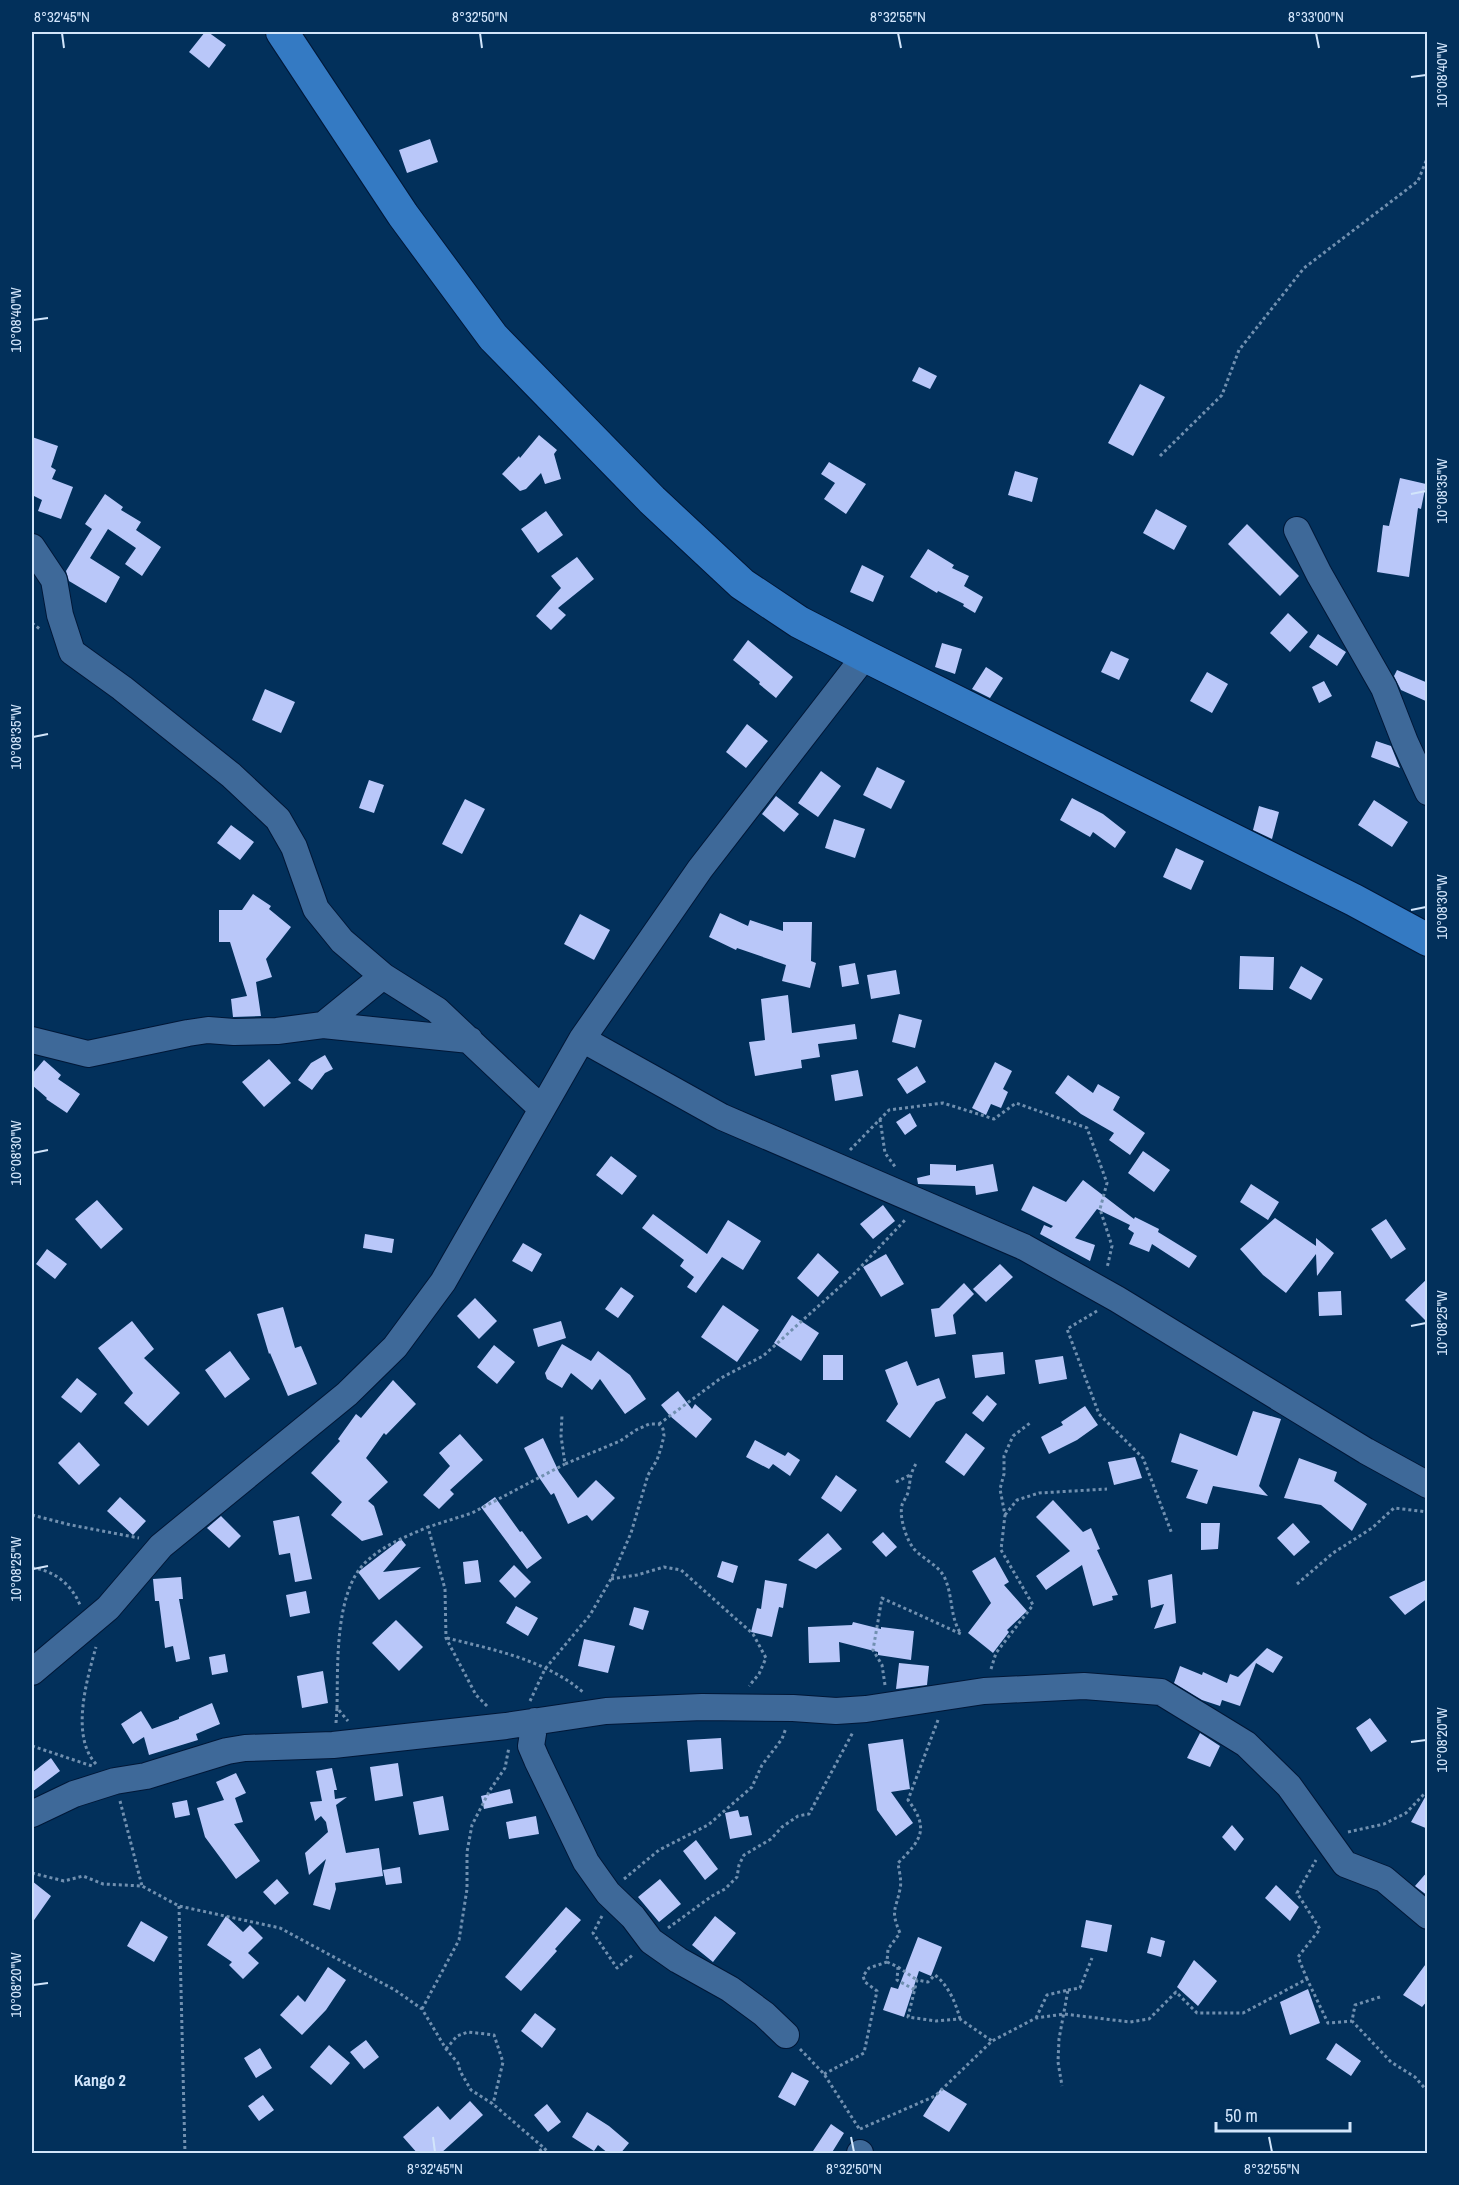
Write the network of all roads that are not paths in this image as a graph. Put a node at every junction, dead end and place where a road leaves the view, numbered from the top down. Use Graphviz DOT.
graph roads {
  1 [pos="282,32"];
  2 [pos="1297,530"];
  3 [pos="32,547"];
  4 [pos="865,656"];
  5 [pos="1428,792"];
  6 [pos="1428,940"];
  7 [pos="383,976"];
  8 [pos="324,1025"];
  9 [pos="32,1040"];
  10 [pos="470,1040"];
  11 [pos="582,1040"];
  12 [pos="541,1108"];
  13 [pos="1428,1485"];
  14 [pos="32,1672"];
  15 [pos="520,1724"];
  16 [pos="32,1814"];
  17 [pos="1428,1916"];
  18 [pos="786,2035"];
  1 -- 4 [label="main road"];
  2 -- 5 [label="street"];
  3 -- 7 [label="street"];
  4 -- 6 [label="main road"];
  4 -- 11 [label="street"];
  7 -- 8 [label="street"];
  7 -- 10 [label="street"];
  8 -- 9 [label="street"];
  8 -- 10 [label="street"];
  10 -- 12 [label="street"];
  11 -- 12 [label="street"];
  11 -- 13 [label="street"];
  12 -- 14 [label="street"];
  15 -- 16 [label="street"];
  15 -- 17 [label="street"];
  15 -- 18 [label="street"];
}
